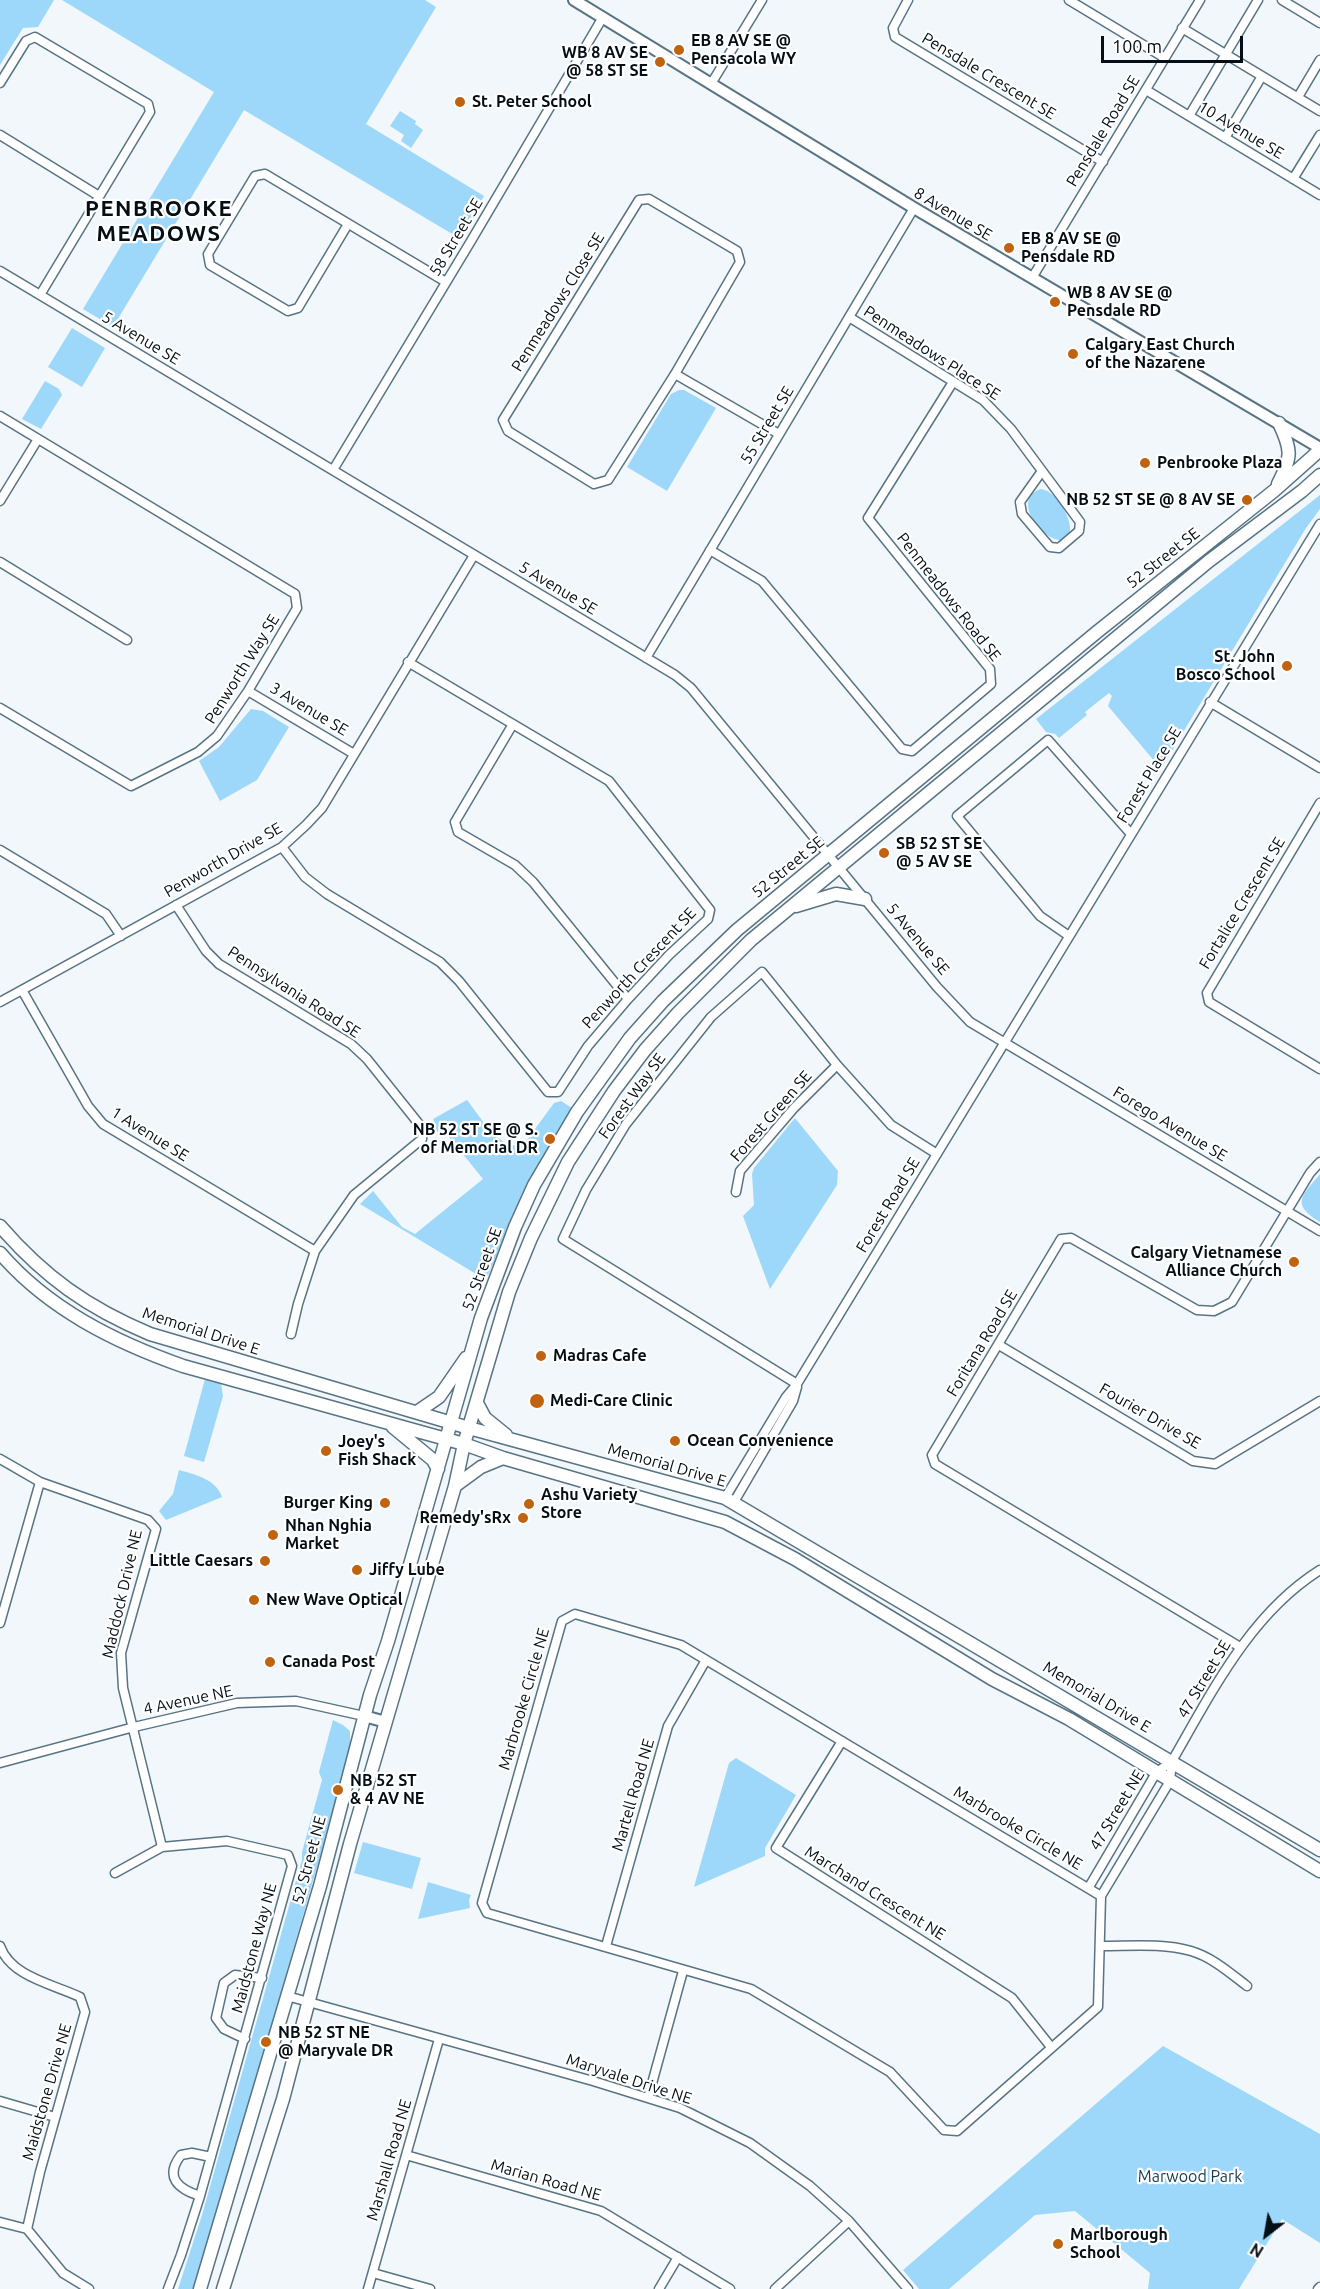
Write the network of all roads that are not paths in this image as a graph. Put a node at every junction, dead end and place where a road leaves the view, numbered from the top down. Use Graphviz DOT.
graph roads {
  1 [pos="574,0"];
  2 [pos="762,0"];
  3 [pos="909,0"];
  4 [pos="1069,0"];
  5 [pos="1200,0"];
  6 [pos="1258,0"];
  7 [pos="1282,0"];
  8 [pos="603,18"];
  9 [pos="1320,23"];
  10 [pos="1182,28"];
  11 [pos="1226,54"];
  12 [pos="1165,58"];
  13 [pos="1320,60"];
  14 [pos="1262,76"];
  15 [pos="0,83"];
  16 [pos="711,84"];
  17 [pos="1146,90"];
  18 [pos="1298,98"];
  19 [pos="1320,111"];
  20 [pos="1189,116"];
  21 [pos="0,135"];
  22 [pos="1320,135"];
  23 [pos="1225,138"];
  24 [pos="1103,162"];
  25 [pos="1293,179"];
  26 [pos="1320,195"];
  27 [pos="99,196"];
  28 [pos="914,208"];
  29 [pos="348,224"];
  30 [pos="0,271"];
  31 [pos="1032,278"];
  32 [pos="446,282"];
  33 [pos="40,295"];
  34 [pos="849,317"];
  35 [pos="675,374"];
  36 [pos="953,382"];
  37 [pos="0,416"];
  38 [pos="1279,423"];
  39 [pos="778,434"];
  40 [pos="38,439"];
  41 [pos="1320,449"];
  42 [pos="333,470"];
  43 [pos="1042,471"];
  44 [pos="1320,475"];
  45 [pos="1320,486"];
  46 [pos="1275,490"];
  47 [pos="1302,491"];
  48 [pos="0,501"];
  49 [pos="1320,524"];
  50 [pos="710,550"];
  51 [pos="474,555"];
  52 [pos="0,562"];
  53 [pos="127,640"];
  54 [pos="646,658"];
  55 [pos="408,662"];
  56 [pos="248,691"];
  57 [pos="1210,702"];
  58 [pos="0,708"];
  59 [pos="513,724"];
  60 [pos="354,754"];
  61 [pos="1320,768"];
  62 [pos="1320,803"];
  63 [pos="1131,834"];
  64 [pos="282,847"];
  65 [pos="0,850"];
  66 [pos="828,855"];
  67 [pos="9,856"];
  68 [pos="0,861"];
  69 [pos="838,867"];
  70 [pos="864,899"];
  71 [pos="176,905"];
  72 [pos="789,908"];
  73 [pos="121,936"];
  74 [pos="1069,936"];
  75 [pos="22,990"];
  76 [pos="628,999"];
  77 [pos="0,1002"];
  78 [pos="1005,1043"];
  79 [pos="837,1065"];
  80 [pos="1320,1069"];
  81 [pos="937,1154"];
  82 [pos="1320,1162"];
  83 [pos="736,1192"];
  84 [pos="1287,1211"];
  85 [pos="0,1226"];
  86 [pos="1320,1231"];
  87 [pos="315,1251"];
  88 [pos="0,1253"];
  89 [pos="291,1334"];
  90 [pos="999,1345"];
  91 [pos="470,1352"];
  92 [pos="798,1384"];
  93 [pos="1320,1401"];
  94 [pos="477,1403"];
  95 [pos="417,1412"];
  96 [pos="452,1422"];
  97 [pos="388,1423"];
  98 [pos="469,1428"];
  99 [pos="447,1439"];
  100 [pos="512,1439"];
  101 [pos="464,1444"];
  102 [pos="503,1458"];
  103 [pos="0,1459"];
  104 [pos="438,1469"];
  105 [pos="40,1482"];
  106 [pos="455,1486"];
  107 [pos="729,1500"];
  108 [pos="1320,1570"];
  109 [pos="0,1623"];
  110 [pos="1240,1647"];
  111 [pos="706,1660"];
  112 [pos="364,1716"];
  113 [pos="386,1722"];
  114 [pos="134,1727"];
  115 [pos="842,1741"];
  116 [pos="1172,1761"];
  117 [pos="0,1763"];
  118 [pos="1156,1773"];
  119 [pos="1170,1781"];
  120 [pos="162,1847"];
  121 [pos="1320,1850"];
  122 [pos="1320,1871"];
  123 [pos="115,1873"];
  124 [pos="1089,1887"];
  125 [pos="1101,1896"];
  126 [pos="0,1946"];
  127 [pos="606,1946"];
  128 [pos="1102,1946"];
  129 [pos="683,1971"];
  130 [pos="262,1978"];
  131 [pos="1247,1986"];
  132 [pos="287,1996"];
  133 [pos="309,2002"];
  134 [pos="245,2039"];
  135 [pos="439,2039"];
  136 [pos="1051,2047"];
  137 [pos="648,2098"];
  138 [pos="0,2101"];
  139 [pos="55,2117"];
  140 [pos="406,2155"];
  141 [pos="211,2157"];
  142 [pos="200,2196"];
  143 [pos="849,2221"];
  144 [pos="0,2222"];
  145 [pos="27,2229"];
  146 [pos="678,2257"];
  147 [pos="373,2273"];
  148 [pos="89,2289"];
  149 [pos="168,2289"];
  150 [pos="200,2289"];
  151 [pos="224,2289"];
  152 [pos="369,2289"];
  153 [pos="430,2289"];
  154 [pos="659,2289"];
  155 [pos="730,2289"];
  156 [pos="775,2289"];
  157 [pos="908,2289"];
  1 -- 8 [label="street, 8 Avenue SE"];
  2 -- 16 [label="street"];
  3 -- 24 [label="street, Pensdale Crescent SE"];
  4 -- 12 [label="street"];
  5 -- 10 [label="street, Pensdale Road SE"];
  6 -- 11 [label="street"];
  7 -- 9 [label="street"];
  8 -- 16 [label="street, 8 Avenue SE"];
  8 -- 32 [label="street, 58 Street SE"];
  10 -- 11 [label="street"];
  10 -- 12 [label="street, Pensdale Road SE"];
  11 -- 14 [label="street"];
  11 -- 20 [label="street"];
  12 -- 17 [label="street, Pensdale Road SE"];
  13 -- 18 [label="street"];
  14 -- 18 [label="street"];
  14 -- 23 [label="street"];
  15 -- 27 [label="street"];
  16 -- 28 [label="street, 8 Avenue SE"];
  17 -- 20 [label="street, 10 Avenue SE"];
  17 -- 24 [label="street, Pensdale Road SE"];
  18 -- 19 [label="street"];
  20 -- 23 [label="street, 10 Avenue SE"];
  21 -- 27 [label="street"];
  22 -- 25 [label="street"];
  23 -- 25 [label="street, 10 Avenue SE"];
  24 -- 31 [label="street, Pensdale Road SE"];
  25 -- 26 [label="street, 10 Avenue SE"];
  27 -- 33 [label="street"];
  28 -- 31 [label="street, 8 Avenue SE"];
  28 -- 34 [label="street, 55 Street SE"];
  29 -- 29 [label="street"];
  29 -- 32 [label="street"];
  30 -- 33 [label="street, 5 Avenue SE"];
  31 -- 38 [label="street, 8 Avenue SE"];
  32 -- 42 [label="street, 58 Street SE"];
  33 -- 42 [label="street, 5 Avenue SE"];
  34 -- 36 [label="street, Penmeadows Place SE"];
  34 -- 39 [label="street, 55 Street SE"];
  35 -- 35 [label="street, Penmeadows Close SE"];
  35 -- 39 [label="street"];
  36 -- 43 [label="street, Penmeadows Place SE"];
  36 -- 50 [label="street, Penmeadows Road SE"];
  37 -- 40 [label="street"];
  38 -- 41 [label="street, 8 Avenue SE"];
  38 -- 46 [label="main road"];
  39 -- 50 [label="street, 55 Street SE"];
  40 -- 48 [label="street"];
  40 -- 56 [label="street, Penworth Way SE"];
  41 -- 46 [label="main road, 52 Street SE"];
  42 -- 51 [label="street, 5 Avenue SE"];
  43 -- 43 [label="street, Penmeadows Place SE"];
  44 -- 47 [label="main road, 52 Street SE"];
  45 -- 47 [label="main road"];
  46 -- 66 [label="main road, 52 Street SE"];
  47 -- 69 [label="main road, 52 Street SE"];
  49 -- 57 [label="street, Forest Place SE"];
  50 -- 54 [label="street, 55 Street SE"];
  51 -- 54 [label="street, 5 Avenue SE"];
  51 -- 55 [label="street, Penworth Drive SE"];
  52 -- 53 [label="street"];
  54 -- 66 [label="street, 5 Avenue SE"];
  55 -- 59 [label="street, Penworth Crescent SE"];
  55 -- 60 [label="street, Penworth Drive SE"];
  56 -- 58 [label="street, Penworth Way SE"];
  56 -- 60 [label="street, 3 Avenue SE"];
  57 -- 61 [label="street"];
  57 -- 63 [label="street, Forest Place SE"];
  59 -- 76 [label="street"];
  59 -- 76 [label="street, Penworth Crescent SE"];
  60 -- 64 [label="street, Penworth Drive SE"];
  62 -- 80 [label="street, Fortalice Crescent SE"];
  63 -- 74 [label="street, Forest Place SE"];
  63 -- 74 [label="street"];
  64 -- 71 [label="street, Penworth Drive SE"];
  64 -- 76 [label="street, Penworth Crescent SE"];
  65 -- 67 [label="street"];
  66 -- 69 [label="street, 5 Avenue SE"];
  66 -- 91 [label="main road, 52 Street SE"];
  67 -- 68 [label="street"];
  67 -- 73 [label="street"];
  69 -- 70 [label="street, 5 Avenue SE"];
  69 -- 72 [label="main road, 52 Street SE"];
  70 -- 72 [label="main road"];
  70 -- 78 [label="street, 5 Avenue SE"];
  71 -- 73 [label="street, Penworth Drive SE"];
  71 -- 87 [label="street, Pennsylvania Road SE"];
  72 -- 94 [label="main road, 52 Street SE"];
  73 -- 75 [label="street, Penworth Drive SE"];
  74 -- 78 [label="street, Forest Place SE"];
  75 -- 77 [label="street, Penworth Drive SE"];
  75 -- 87 [label="street, 1 Avenue SE"];
  78 -- 81 [label="street, Forest Road SE"];
  78 -- 84 [label="street, Forego Avenue SE"];
  79 -- 81 [label="street, Forest Way SE"];
  79 -- 83 [label="street, Forest Green SE"];
  79 -- 92 [label="street, Forest Way SE"];
  81 -- 92 [label="street, Forest Road SE"];
  82 -- 84 [label="street, Foritana Road SE"];
  84 -- 86 [label="street, Forego Avenue SE"];
  84 -- 90 [label="street, Foritana Road SE"];
  85 -- 95 [label="main road, Memorial Drive E"];
  87 -- 89 [label="street, Pennsylvania Road SE"];
  88 -- 97 [label="main road, Memorial Drive E"];
  90 -- 93 [label="street, Fourier Drive SE"];
  90 -- 110 [label="street, Foritana Road SE"];
  91 -- 95 [label="main road"];
  91 -- 96 [label="main road, 52 Street SE"];
  92 -- 107 [label="street, Forest Road SE"];
  94 -- 98 [label="main road, 52 Street SE"];
  94 -- 100 [label="main road"];
  95 -- 96 [label="main road, Memorial Drive E"];
  96 -- 98 [label="main road, Memorial Drive E"];
  96 -- 99 [label="main road, 52 Street SE"];
  97 -- 99 [label="main road, Memorial Drive E"];
  97 -- 104 [label="main road"];
  98 -- 100 [label="main road, Memorial Drive E"];
  98 -- 101 [label="main road, 52 Street SE"];
  99 -- 101 [label="main road, Memorial Drive E"];
  99 -- 104 [label="main road, 52 Street NE"];
  100 -- 107 [label="main road, Memorial Drive E"];
  101 -- 102 [label="main road, Memorial Drive E"];
  101 -- 106 [label="main road"];
  102 -- 106 [label="main road"];
  102 -- 118 [label="main road, Memorial Drive E"];
  103 -- 105 [label="street, Maddock Drive NE"];
  104 -- 112 [label="main road, 52 Street NE"];
  105 -- 109 [label="street"];
  105 -- 114 [label="street, Maddock Drive NE"];
  106 -- 113 [label="main road"];
  107 -- 116 [label="main road, Memorial Drive E"];
  108 -- 110 [label="street, 47 Street SE"];
  110 -- 116 [label="street, 47 Street SE"];
  111 -- 115 [label="street, Marbrooke Circle NE"];
  111 -- 127 [label="street, Martell Road NE"];
  111 -- 127 [label="street, Marbrooke Circle NE"];
  112 -- 113 [label="street, 4 Avenue NE"];
  112 -- 114 [label="street, 4 Avenue NE"];
  112 -- 132 [label="main road, 52 Street NE"];
  113 -- 133 [label="main road"];
  114 -- 117 [label="street, 4 Avenue NE"];
  114 -- 120 [label="street"];
  115 -- 124 [label="street, Marbrooke Circle NE"];
  115 -- 136 [label="street, Marchand Crescent NE"];
  116 -- 118 [label="street, 47 Street NE"];
  116 -- 119 [label="street, 47 Street NE"];
  116 -- 121 [label="main road, Memorial Drive E"];
  118 -- 119 [label="main road, Memorial Drive E"];
  118 -- 124 [label="street, 47 Street NE"];
  119 -- 122 [label="main road, Memorial Drive E"];
  119 -- 125 [label="street, 47 Street NE"];
  120 -- 123 [label="street"];
  120 -- 130 [label="street, Maidstone Way NE"];
  124 -- 125 [label="street, Marbrooke Circle NE"];
  125 -- 128 [label="street, Marbrooke Circle NE"];
  126 -- 139 [label="street, Maidstone Drive NE"];
  127 -- 129 [label="street, Marbrooke Circle NE"];
  128 -- 131 [label="street"];
  128 -- 136 [label="street, Marbrooke Circle NE"];
  129 -- 136 [label="street, Marbrooke Circle NE"];
  129 -- 137 [label="street"];
  130 -- 134 [label="street, Maidstone Way NE"];
  130 -- 134 [label="street"];
  132 -- 133 [label="street, Maryvale Drive NE"];
  132 -- 150 [label="main road, 52 Street NE"];
  133 -- 135 [label="street, Maryvale Drive NE"];
  133 -- 151 [label="main road"];
  134 -- 141 [label="street, Maidstone Way NE"];
  135 -- 137 [label="street, Maryvale Drive NE"];
  135 -- 140 [label="street, Marshall Road NE"];
  137 -- 143 [label="street, Maryvale Drive NE"];
  138 -- 139 [label="street"];
  139 -- 145 [label="street, Maidstone Drive NE"];
  140 -- 146 [label="street, Marian Road NE"];
  140 -- 147 [label="street, Marshall Road NE"];
  141 -- 142 [label="street, Maidstone Way NE"];
  141 -- 142 [label="street"];
  142 -- 149 [label="street, Maidstone Way NE"];
  143 -- 156 [label="street"];
  143 -- 157 [label="street, Maryvale Drive NE"];
  144 -- 145 [label="street"];
  145 -- 148 [label="street"];
  146 -- 154 [label="street"];
  146 -- 155 [label="street, Marian Road NE"];
  147 -- 152 [label="street, Marshall Road NE"];
  147 -- 153 [label="street"];
}
